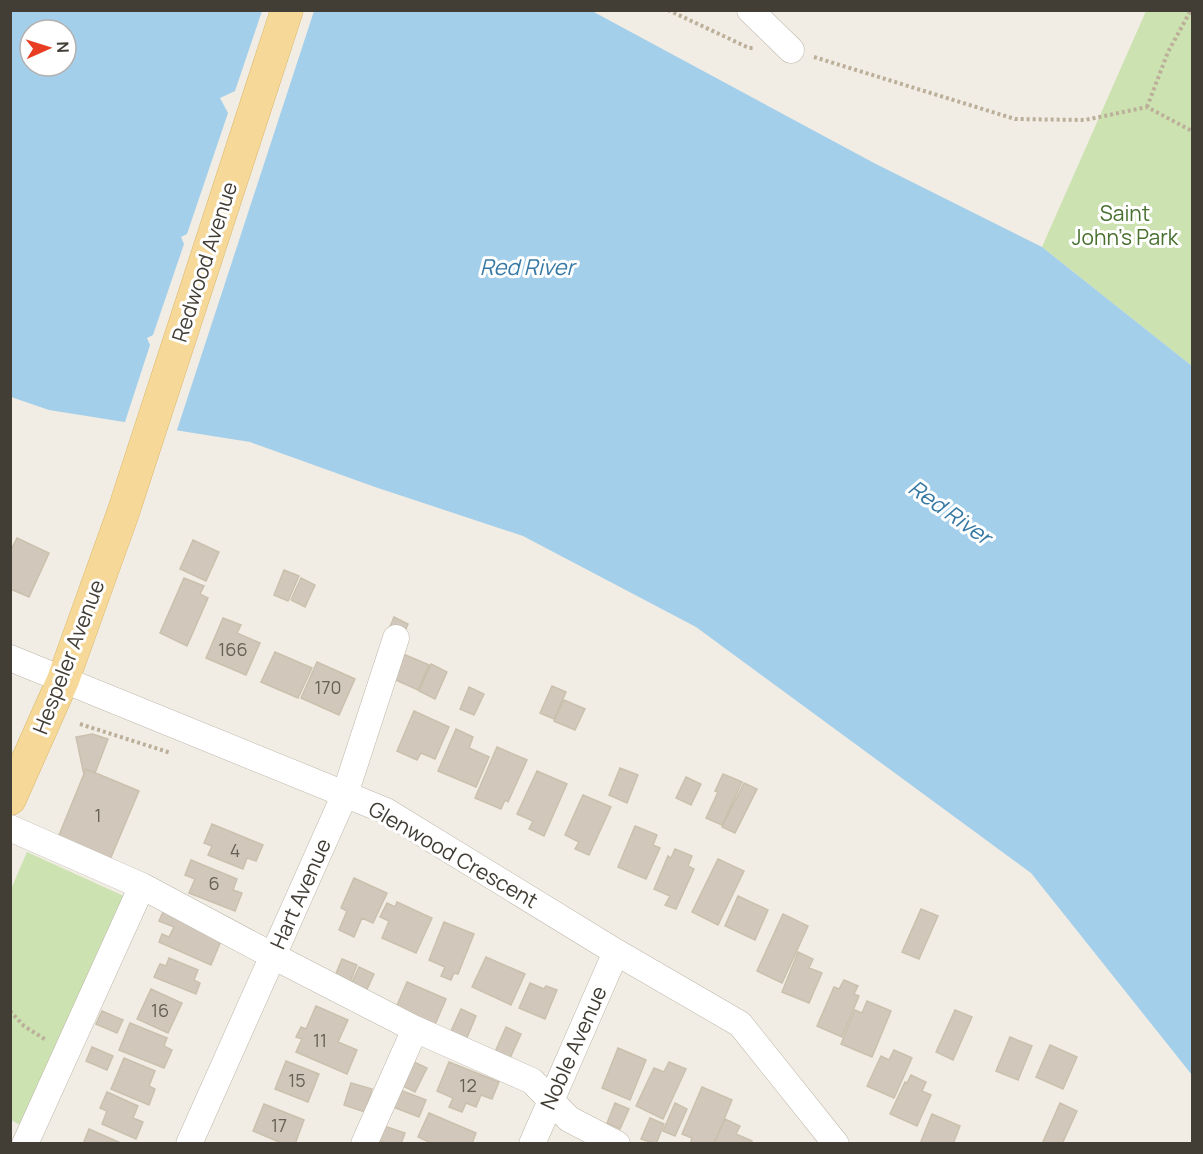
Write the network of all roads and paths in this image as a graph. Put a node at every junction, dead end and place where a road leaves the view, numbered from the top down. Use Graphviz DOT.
graph roads {
  1 [pos="287,10"];
  2 [pos="668,10"];
  3 [pos="750,10"];
  4 [pos="1191,10"];
  5 [pos="791,50"];
  6 [pos="1147,107"];
  7 [pos="1192,131"];
  8 [pos="123,513"];
  9 [pos="396,638"];
  10 [pos="10,658"];
  11 [pos="63,680"];
  12 [pos="80,724"];
  13 [pos="176,754"];
  14 [pos="345,794"];
  15 [pos="10,799"];
  16 [pos="10,828"];
  17 [pos="142,886"];
  18 [pos="616,952"];
  19 [pos="273,956"];
  20 [pos="10,1011"];
  21 [pos="415,1029"];
  22 [pos="67,1051"];
  23 [pos="551,1101"];
  24 [pos="25,1143"];
  25 [pos="189,1143"];
  26 [pos="364,1143"];
  27 [pos="532,1143"];
  28 [pos="617,1143"];
  29 [pos="836,1143"];
  1 -- 8 [label="main road, Redwood Avenue"];
  2 -- 5 [label="path"];
  3 -- 5 [label="street"];
  4 -- 6 [label="path"];
  5 -- 6 [label="path"];
  6 -- 7 [label="path"];
  8 -- 11 [label="main road, Hespeler Avenue"];
  9 -- 14 [label="street, Hart Avenue"];
  10 -- 11 [label="street, Glenwood Crescent"];
  11 -- 14 [label="street, Glenwood Crescent"];
  11 -- 15 [label="main road, Hespeler Avenue"];
  12 -- 13 [label="path"];
  14 -- 18 [label="street, Glenwood Crescent"];
  14 -- 19 [label="street, Hart Avenue"];
  16 -- 17 [label="street"];
  17 -- 19 [label="street"];
  17 -- 22 [label="street"];
  18 -- 23 [label="street, Noble Avenue"];
  18 -- 29 [label="street, Glenwood Crescent"];
  19 -- 21 [label="street"];
  19 -- 25 [label="street, Hart Avenue"];
  20 -- 22 [label="path"];
  21 -- 23 [label="street"];
  21 -- 26 [label="street"];
  22 -- 24 [label="street"];
  23 -- 27 [label="street, Noble Avenue"];
  23 -- 28 [label="street"];
}
